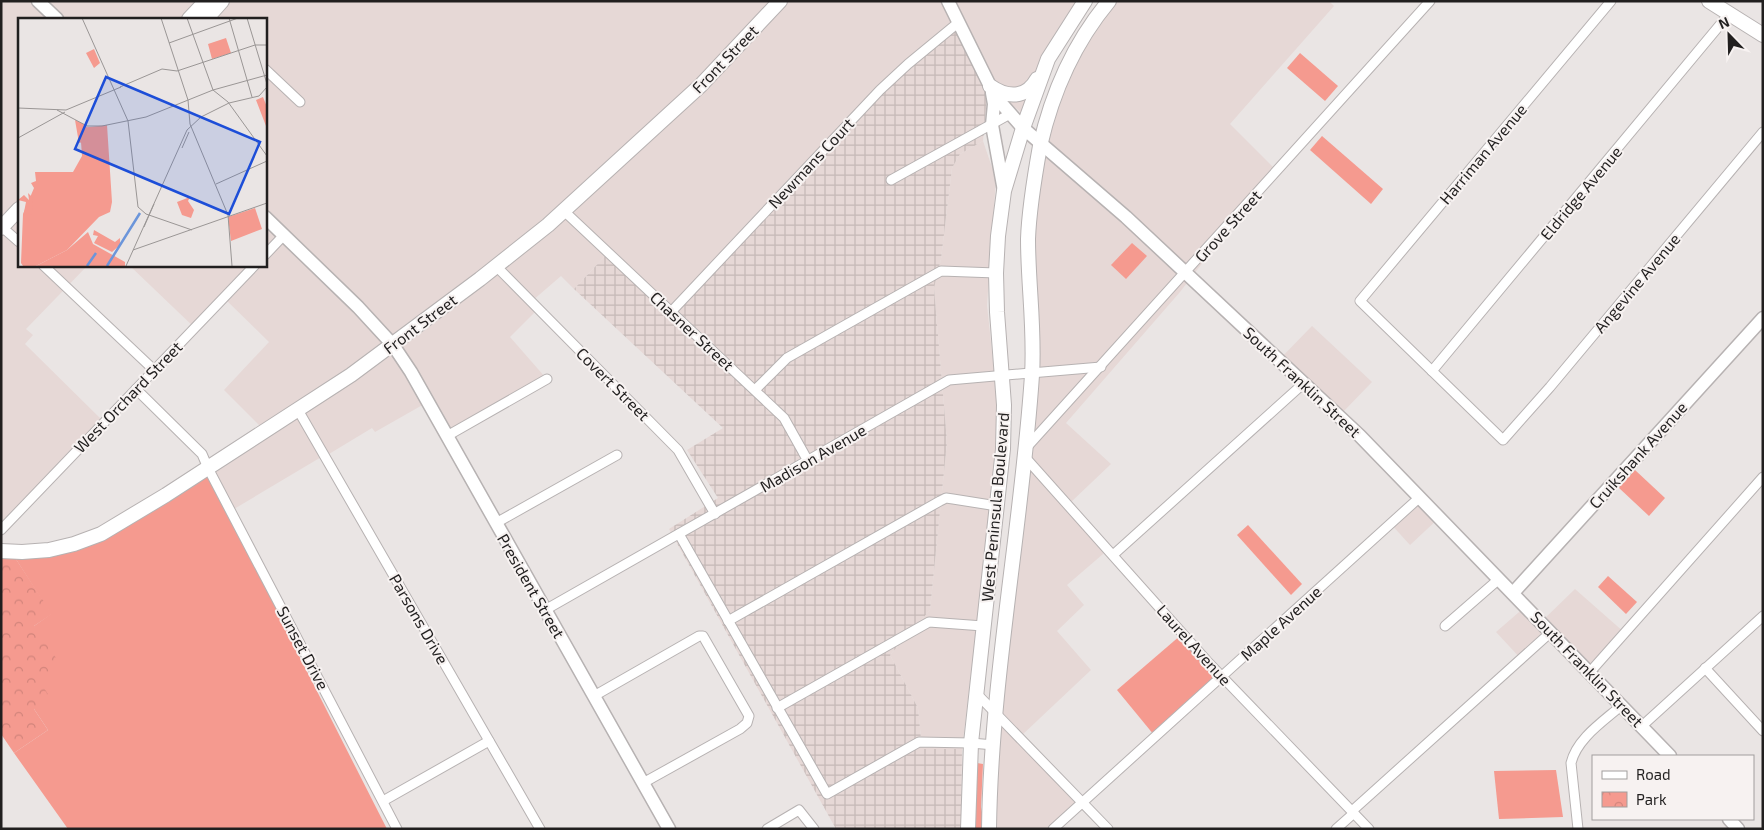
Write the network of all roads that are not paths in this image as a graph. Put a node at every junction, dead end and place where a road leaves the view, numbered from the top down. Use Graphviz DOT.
graph roads {
  1 [pos="38,1"];
  2 [pos="206,1"];
  3 [pos="222,1"];
  4 [pos="780,1"];
  5 [pos="948,1"];
  6 [pos="1085,1"];
  7 [pos="1109,1"];
  8 [pos="1430,1"];
  9 [pos="1611,1"];
  10 [pos="1709,1"];
  11 [pos="1729,14"];
  12 [pos="56,18"];
  13 [pos="190,18"];
  14 [pos="209,18"];
  15 [pos="959,22"];
  16 [pos="1763,35"];
  17 [pos="1048,59"];
  18 [pos="266,70"];
  19 [pos="990,86"];
  20 [pos="300,102"];
  21 [pos="1010,114"];
  22 [pos="992,125"];
  23 [pos="1023,128"];
  24 [pos="1763,132"];
  25 [pos="1041,145"];
  26 [pos="891,180"];
  27 [pos="1004,191"];
  28 [pos="18,210"];
  29 [pos="564,211"];
  30 [pos="266,218"];
  31 [pos="2,228"];
  32 [pos="284,235"];
  33 [pos="18,241"];
  34 [pos="266,254"];
  35 [pos="44,266"];
  36 [pos="254,266"];
  37 [pos="496,266"];
  38 [pos="996,273"];
  39 [pos="1186,273"];
  40 [pos="671,312"];
  41 [pos="1763,318"];
  42 [pos="393,345"];
  43 [pos="1101,367"];
  44 [pos="154,370"];
  45 [pos="1432,371"];
  46 [pos="1032,373"];
  47 [pos="1003,376"];
  48 [pos="548,379"];
  49 [pos="1304,383"];
  50 [pos="136,389"];
  51 [pos="755,390"];
  52 [pos="298,410"];
  53 [pos="446,436"];
  54 [pos="1025,452"];
  55 [pos="617,455"];
  56 [pos="808,461"];
  57 [pos="208,468"];
  58 [pos="1763,477"];
  59 [pos="1420,498"];
  60 [pos="997,506"];
  61 [pos="715,514"];
  62 [pos="496,523"];
  63 [pos="1,530"];
  64 [pos="679,534"];
  65 [pos="1,551"];
  66 [pos="1113,555"];
  67 [pos="1499,578"];
  68 [pos="1513,592"];
  69 [pos="545,610"];
  70 [pos="1763,616"];
  71 [pos="728,621"];
  72 [pos="983,626"];
  73 [pos="1445,626"];
  74 [pos="1551,632"];
  75 [pos="1705,668"];
  76 [pos="1590,672"];
  77 [pos="1222,677"];
  78 [pos="976,693"];
  79 [pos="594,696"];
  80 [pos="1622,705"];
  81 [pos="777,708"];
  82 [pos="996,714"];
  83 [pos="1642,726"];
  84 [pos="1763,732"];
  85 [pos="489,741"];
  86 [pos="971,743"];
  87 [pos="994,746"];
  88 [pos="1669,755"];
  89 [pos="643,783"];
  90 [pos="383,801"];
  91 [pos="1082,802"];
  92 [pos="1353,812"];
  93 [pos="397,829"];
  94 [pos="540,829"];
  95 [pos="669,829"];
  96 [pos="767,829"];
  97 [pos="814,829"];
  98 [pos="968,829"];
  99 [pos="989,829"];
  100 [pos="1053,829"];
  101 [pos="1108,829"];
  102 [pos="1336,829"];
  103 [pos="1369,829"];
  104 [pos="1578,829"];
  1 -- 12 [label="main road"];
  2 -- 13 [label="main road"];
  3 -- 14 [label="main road"];
  4 -- 29 [label="main road, Front Street"];
  5 -- 15 [label="main road, South Franklin Street"];
  6 -- 17 [label="main road"];
  7 -- 25 [label="main road, West Peninsula Boulevard"];
  8 -- 39 [label="street, Grove Street"];
  9 -- 45 [label="street, Harriman Avenue"];
  10 -- 11 [label="main road"];
  11 -- 16 [label="main road"];
  11 -- 45 [label="street, Eldridge Avenue"];
  15 -- 19 [label="main road, South Franklin Street"];
  15 -- 40 [label="street, Newmans Court"];
  17 -- 19 [label="main road"];
  17 -- 23 [label="main road, West Peninsula Boulevard"];
  18 -- 20 [label="street"];
  19 -- 21 [label="main road, South Franklin Street"];
  19 -- 22 [label="main road"];
  21 -- 22 [label="street"];
  21 -- 23 [label="main road, South Franklin Street"];
  22 -- 26 [label="street"];
  22 -- 27 [label="main road"];
  23 -- 25 [label="main road, South Franklin Street"];
  23 -- 27 [label="main road, West Peninsula Boulevard"];
  24 -- 45 [label="street, Angevine Avenue"];
  25 -- 39 [label="main road, South Franklin Street"];
  25 -- 46 [label="main road, West Peninsula Boulevard"];
  27 -- 38 [label="main road, West Peninsula Boulevard"];
  28 -- 31 [label="main road"];
  29 -- 37 [label="main road, Front Street"];
  29 -- 40 [label="street, Chasner Street"];
  30 -- 32 [label="main road, President Street"];
  31 -- 33 [label="street"];
  32 -- 34 [label="street"];
  32 -- 42 [label="main road, President Street"];
  35 -- 44 [label="street"];
  36 -- 44 [label="street, West Orchard Street"];
  37 -- 42 [label="main road, Front Street"];
  37 -- 61 [label="street, Covert Street"];
  38 -- 47 [label="main road, West Peninsula Boulevard"];
  38 -- 51 [label="street"];
  39 -- 43 [label="street, Grove Street"];
  39 -- 49 [label="main road, South Franklin Street"];
  40 -- 51 [label="street, Chasner Street"];
  41 -- 68 [label="main road, Cruikshank Avenue"];
  42 -- 52 [label="main road, Front Street"];
  42 -- 53 [label="main road, President Street"];
  43 -- 46 [label="street, Madison Avenue"];
  43 -- 54 [label="street, Grove Street"];
  44 -- 50 [label="street, West Orchard Street"];
  46 -- 47 [label="street, Madison Avenue"];
  46 -- 54 [label="main road, West Peninsula Boulevard"];
  47 -- 56 [label="street, Madison Avenue"];
  47 -- 60 [label="main road, West Peninsula Boulevard"];
  48 -- 53 [label="street"];
  49 -- 59 [label="main road, South Franklin Street"];
  49 -- 66 [label="street"];
  50 -- 57 [label="street, Sunset Drive"];
  50 -- 63 [label="street, West Orchard Street"];
  51 -- 56 [label="street, Chasner Street"];
  52 -- 57 [label="main road, Front Street"];
  52 -- 85 [label="street, Parsons Drive"];
  53 -- 62 [label="main road, President Street"];
  54 -- 66 [label="street, Laurel Avenue"];
  54 -- 82 [label="main road, West Peninsula Boulevard"];
  55 -- 62 [label="street"];
  56 -- 61 [label="street, Madison Avenue"];
  57 -- 65 [label="main road, Front Street"];
  57 -- 90 [label="street, Sunset Drive"];
  58 -- 76 [label="street"];
  59 -- 67 [label="main road, South Franklin Street"];
  59 -- 77 [label="street, Maple Avenue"];
  60 -- 71 [label="street"];
  60 -- 72 [label="main road, West Peninsula Boulevard"];
  61 -- 64 [label="street, Madison Avenue"];
  62 -- 69 [label="main road, President Street"];
  64 -- 69 [label="street, Madison Avenue"];
  64 -- 71 [label="street"];
  66 -- 77 [label="street, Laurel Avenue"];
  67 -- 68 [label="main road, South Franklin Street"];
  67 -- 73 [label="street"];
  68 -- 74 [label="main road, South Franklin Street"];
  69 -- 79 [label="main road, President Street"];
  70 -- 75 [label="street"];
  71 -- 81 [label="street"];
  72 -- 78 [label="main road, West Peninsula Boulevard"];
  72 -- 81 [label="street"];
  74 -- 76 [label="main road, South Franklin Street"];
  74 -- 92 [label="street"];
  75 -- 83 [label="street"];
  75 -- 84 [label="street"];
  76 -- 80 [label="main road, South Franklin Street"];
  77 -- 91 [label="street, Maple Avenue"];
  77 -- 92 [label="street, Laurel Avenue"];
  78 -- 82 [label="street"];
  78 -- 86 [label="main road, West Peninsula Boulevard"];
  79 -- 89 [label="main road, President Street"];
  79 -- 89 [label="street"];
  80 -- 83 [label="main road, South Franklin Street"];
  80 -- 104 [label="street"];
  81 -- 86 [label="street"];
  82 -- 87 [label="main road, West Peninsula Boulevard"];
  82 -- 91 [label="street"];
  83 -- 88 [label="main road, South Franklin Street"];
  85 -- 90 [label="street"];
  85 -- 94 [label="street, Parsons Drive"];
  86 -- 87 [label="street"];
  86 -- 98 [label="main road, West Peninsula Boulevard"];
  87 -- 99 [label="main road, West Peninsula Boulevard"];
  89 -- 95 [label="main road, President Street"];
  90 -- 93 [label="street, Sunset Drive"];
  91 -- 100 [label="street, Maple Avenue"];
  91 -- 101 [label="street"];
  92 -- 102 [label="street"];
  92 -- 103 [label="street, Laurel Avenue"];
  96 -- 97 [label="street"];
}
